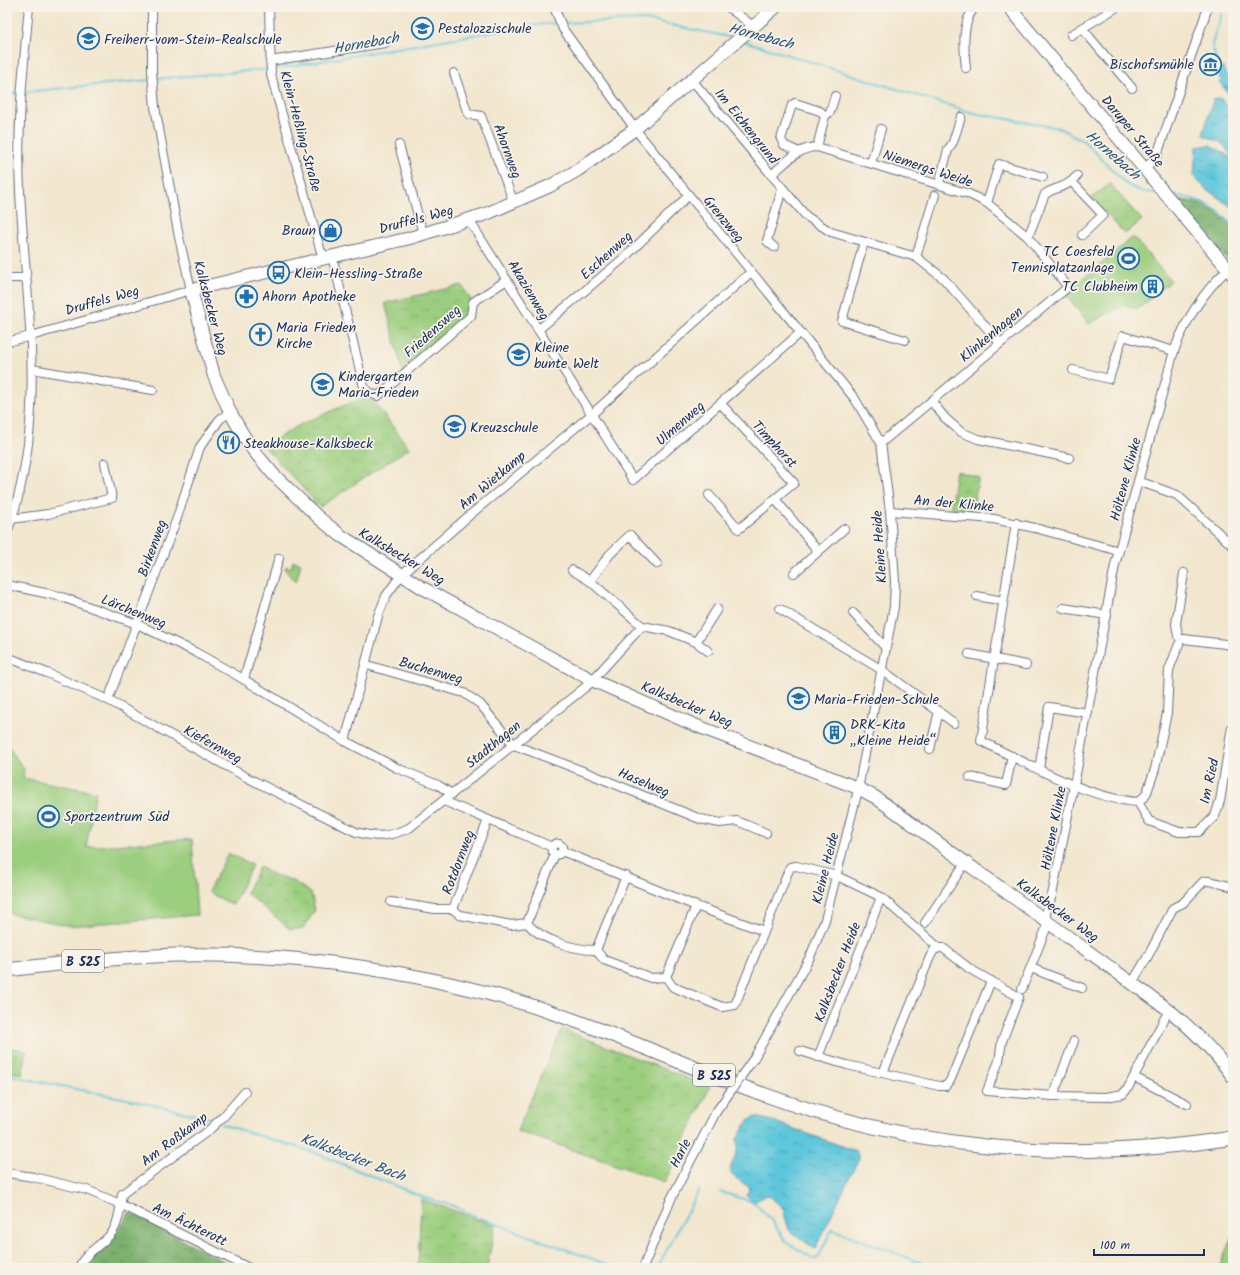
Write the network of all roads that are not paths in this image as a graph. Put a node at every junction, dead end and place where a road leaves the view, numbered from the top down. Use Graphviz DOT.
graph roads {
  1 [pos="29,7"];
  2 [pos="152,7"];
  3 [pos="269,7"];
  4 [pos="728,7"];
  5 [pos="776,7"];
  6 [pos="975,7"];
  7 [pos="1008,7"];
  8 [pos="1116,7"];
  9 [pos="1208,7"];
  10 [pos="555,11"];
  11 [pos="1082,28"];
  12 [pos="749,30"];
  13 [pos="1071,35"];
  14 [pos="385,43"];
  15 [pos="270,61"];
  16 [pos="966,68"];
  17 [pos="454,73"];
  18 [pos="692,80"];
  19 [pos="1132,88"];
  20 [pos="835,96"];
  21 [pos="825,116"];
  22 [pos="961,117"];
  23 [pos="635,129"];
  24 [pos="881,130"];
  25 [pos="399,145"];
  26 [pos="817,147"];
  27 [pos="799,152"];
  28 [pos="871,163"];
  29 [pos="1145,169"];
  30 [pos="771,176"];
  31 [pos="1043,177"];
  32 [pos="939,184"];
  33 [pos="782,189"];
  34 [pos="935,195"];
  35 [pos="688,196"];
  36 [pos="514,203"];
  37 [pos="987,203"];
  38 [pos="469,220"];
  39 [pos="423,234"];
  40 [pos="1082,235"];
  41 [pos="1028,237"];
  42 [pos="864,242"];
  43 [pos="774,247"];
  44 [pos="327,257"];
  45 [pos="916,257"];
  46 [pos="750,272"];
  47 [pos="1231,272"];
  48 [pos="7,278"];
  49 [pos="25,278"];
  50 [pos="507,280"];
  51 [pos="1068,287"];
  52 [pos="191,290"];
  53 [pos="538,330"];
  54 [pos="800,333"];
  55 [pos="31,336"];
  56 [pos="904,340"];
  57 [pos="7,342"];
  58 [pos="1000,344"];
  59 [pos="1174,350"];
  60 [pos="32,369"];
  61 [pos="1073,370"];
  62 [pos="153,390"];
  63 [pos="932,402"];
  64 [pos="721,404"];
  65 [pos="230,412"];
  66 [pos="592,414"];
  67 [pos="881,443"];
  68 [pos="1069,458"];
  69 [pos="105,463"];
  70 [pos="1138,481"];
  71 [pos="709,495"];
  72 [pos="775,499"];
  73 [pos="890,511"];
  74 [pos="11,519"];
  75 [pos="1016,523"];
  76 [pos="844,529"];
  77 [pos="7,533"];
  78 [pos="1233,546"];
  79 [pos="818,551"];
  80 [pos="1119,551"];
  81 [pos="279,558"];
  82 [pos="657,564"];
  83 [pos="572,570"];
  84 [pos="794,573"];
  85 [pos="1184,573"];
  86 [pos="401,574"];
  87 [pos="590,581"];
  88 [pos="7,585"];
  89 [pos="977,596"];
  90 [pos="1003,601"];
  91 [pos="717,608"];
  92 [pos="1063,608"];
  93 [pos="780,609"];
  94 [pos="853,613"];
  95 [pos="1107,615"];
  96 [pos="137,624"];
  97 [pos="642,626"];
  98 [pos="1180,640"];
  99 [pos="696,642"];
  100 [pos="1233,645"];
  101 [pos="886,648"];
  102 [pos="708,651"];
  103 [pos="969,654"];
  104 [pos="7,657"];
  105 [pos="993,660"];
  106 [pos="366,665"];
  107 [pos="1026,665"];
  108 [pos="882,670"];
  109 [pos="244,680"];
  110 [pos="592,680"];
  111 [pos="108,700"];
  112 [pos="939,711"];
  113 [pos="1088,712"];
  114 [pos="954,723"];
  115 [pos="1232,727"];
  116 [pos="345,741"];
  117 [pos="514,745"];
  118 [pos="930,749"];
  119 [pos="1012,756"];
  120 [pos="1039,769"];
  121 [pos="970,777"];
  122 [pos="1074,785"];
  123 [pos="858,788"];
  124 [pos="452,794"];
  125 [pos="444,801"];
  126 [pos="1138,802"];
  127 [pos="488,820"];
  128 [pos="409,828"];
  129 [pos="766,833"];
  130 [pos="556,850"];
  131 [pos="966,862"];
  132 [pos="626,876"];
  133 [pos="837,876"];
  134 [pos="1233,886"];
  135 [pos="881,897"];
  136 [pos="391,902"];
  137 [pos="696,906"];
  138 [pos="453,909"];
  139 [pos="1047,921"];
  140 [pos="925,922"];
  141 [pos="527,923"];
  142 [pos="764,931"];
  143 [pos="939,948"];
  144 [pos="596,950"];
  145 [pos="1031,968"];
  146 [pos="7,970"];
  147 [pos="666,977"];
  148 [pos="991,981"];
  149 [pos="1132,983"];
  150 [pos="1022,988"];
  151 [pos="1082,988"];
  152 [pos="1169,1010"];
  153 [pos="1074,1041"];
  154 [pos="800,1052"];
  155 [pos="818,1057"];
  156 [pos="754,1058"];
  157 [pos="883,1073"];
  158 [pos="1134,1077"];
  159 [pos="1233,1077"];
  160 [pos="245,1092"];
  161 [pos="1053,1096"];
  162 [pos="1187,1104"];
  163 [pos="1233,1138"];
  164 [pos="7,1173"];
  165 [pos="120,1204"];
  166 [pos="79,1268"];
  167 [pos="249,1268"];
  168 [pos="643,1268"];
  1 -- 49 [label="street"];
  2 -- 52 [label="street, Kalksbecker Weg"];
  3 -- 15 [label="street, Klein-Heßling-Straße"];
  4 -- 12 [label="street"];
  5 -- 12 [label="street, Druffels Weg"];
  6 -- 16 [label="street"];
  7 -- 29 [label="street, Daruper Straße"];
  8 -- 11 [label="street"];
  9 -- 29 [label="street"];
  10 -- 23 [label="street, Grenzweg"];
  11 -- 13 [label="street"];
  11 -- 19 [label="street"];
  12 -- 18 [label="street, Druffels Weg"];
  14 -- 15 [label="street"];
  15 -- 44 [label="street, Klein-Heßling-Straße"];
  17 -- 36 [label="street, Ahornweg"];
  18 -- 23 [label="street, Druffels Weg"];
  18 -- 30 [label="street, Im Eichengrund"];
  20 -- 21 [label="street"];
  21 -- 26 [label="street"];
  21 -- 27 [label="street"];
  22 -- 32 [label="street"];
  23 -- 35 [label="street, Grenzweg"];
  23 -- 36 [label="street, Druffels Weg"];
  24 -- 28 [label="street"];
  25 -- 39 [label="street"];
  26 -- 27 [label="street"];
  26 -- 28 [label="street, Niemergs Weide"];
  27 -- 30 [label="street"];
  28 -- 32 [label="street, Niemergs Weide"];
  29 -- 47 [label="street, Daruper Straße"];
  30 -- 33 [label="street, Im Eichengrund"];
  31 -- 37 [label="street"];
  32 -- 37 [label="street, Niemergs Weide"];
  33 -- 42 [label="street, Im Eichengrund"];
  33 -- 43 [label="street"];
  34 -- 45 [label="street"];
  35 -- 46 [label="street, Grenzweg"];
  35 -- 53 [label="street, Eschenweg"];
  36 -- 38 [label="street, Druffels Weg"];
  37 -- 41 [label="street, Niemergs Weide"];
  38 -- 39 [label="street, Druffels Weg"];
  38 -- 50 [label="street, Akazienweg"];
  39 -- 44 [label="street, Druffels Weg"];
  40 -- 41 [label="street"];
  41 -- 51 [label="street, Niemergs Weide"];
  42 -- 45 [label="street, Im Eichengrund"];
  42 -- 56 [label="street"];
  44 -- 50 [label="street, Friedensweg"];
  44 -- 52 [label="street, Druffels Weg"];
  45 -- 58 [label="street, Im Eichengrund"];
  46 -- 54 [label="street, Grenzweg"];
  46 -- 66 [label="street, Am Wietkamp"];
  47 -- 59 [label="street, Höltene Klinke"];
  48 -- 49 [label="street"];
  49 -- 55 [label="street"];
  50 -- 53 [label="street, Akazienweg"];
  51 -- 58 [label="street, Klinkenhagen"];
  52 -- 55 [label="street, Druffels Weg"];
  52 -- 65 [label="street, Kalksbecker Weg"];
  53 -- 66 [label="street, Akazienweg"];
  54 -- 64 [label="street, Ulmenweg"];
  54 -- 67 [label="street, Grenzweg"];
  55 -- 57 [label="street, Druffels Weg"];
  55 -- 60 [label="street"];
  58 -- 63 [label="street, Klinkenhagen"];
  59 -- 61 [label="street"];
  59 -- 70 [label="street, Höltene Klinke"];
  60 -- 62 [label="street"];
  60 -- 74 [label="street"];
  63 -- 67 [label="street, Klinkenhagen"];
  63 -- 68 [label="street"];
  64 -- 66 [label="street, Ulmenweg"];
  64 -- 72 [label="street, Timphorst"];
  65 -- 86 [label="street, Kalksbecker Weg"];
  65 -- 96 [label="street, Birkenweg"];
  66 -- 86 [label="street, Am Wietkamp"];
  67 -- 73 [label="street, Kleine Heide"];
  69 -- 74 [label="street"];
  70 -- 78 [label="street"];
  70 -- 80 [label="street, Höltene Klinke"];
  71 -- 72 [label="street, Timphorst"];
  72 -- 79 [label="street"];
  73 -- 75 [label="street, An der Klinke"];
  73 -- 101 [label="street, Kleine Heide"];
  74 -- 77 [label="street"];
  75 -- 80 [label="street, An der Klinke"];
  75 -- 90 [label="street"];
  76 -- 79 [label="street"];
  79 -- 84 [label="street"];
  80 -- 95 [label="street, Höltene Klinke"];
  81 -- 109 [label="street"];
  82 -- 87 [label="street"];
  83 -- 87 [label="street"];
  85 -- 98 [label="street"];
  86 -- 106 [label="street, Am Wietkamp"];
  86 -- 110 [label="street, Kalksbecker Weg"];
  87 -- 97 [label="street"];
  88 -- 96 [label="street, Lärchenweg"];
  89 -- 90 [label="street"];
  90 -- 105 [label="street"];
  91 -- 99 [label="street"];
  92 -- 95 [label="street"];
  93 -- 108 [label="street"];
  94 -- 101 [label="street"];
  95 -- 113 [label="street, Höltene Klinke"];
  96 -- 109 [label="street, Lärchenweg"];
  96 -- 111 [label="street, Birkenweg"];
  97 -- 99 [label="street"];
  97 -- 110 [label="street, Stadthagen"];
  98 -- 100 [label="street"];
  98 -- 126 [label="street"];
  99 -- 102 [label="street"];
  101 -- 108 [label="street, Kleine Heide"];
  103 -- 105 [label="street"];
  104 -- 111 [label="street, Kiefernweg"];
  105 -- 107 [label="street"];
  105 -- 119 [label="street"];
  106 -- 116 [label="street, Am Wietkamp"];
  106 -- 117 [label="street, Buchenweg"];
  108 -- 112 [label="street"];
  108 -- 123 [label="street, Kleine Heide"];
  109 -- 116 [label="street, Lärchenweg"];
  110 -- 117 [label="street, Stadthagen"];
  110 -- 123 [label="street, Kalksbecker Weg"];
  111 -- 128 [label="street, Kiefernweg"];
  112 -- 114 [label="street"];
  112 -- 118 [label="street"];
  113 -- 120 [label="street"];
  113 -- 122 [label="street, Höltene Klinke"];
  115 -- 126 [label="street, Im Ried"];
  116 -- 124 [label="street, Lärchenweg"];
  117 -- 124 [label="street, Stadthagen"];
  117 -- 129 [label="street, Haselweg"];
  119 -- 120 [label="street"];
  119 -- 121 [label="street"];
  120 -- 122 [label="street"];
  122 -- 126 [label="street"];
  122 -- 139 [label="street, Höltene Klinke"];
  123 -- 131 [label="street, Kalksbecker Weg"];
  123 -- 133 [label="street, Kleine Heide"];
  124 -- 125 [label="street, Stadthagen"];
  125 -- 127 [label="street, Rotdornweg"];
  125 -- 128 [label="street, Stadthagen"];
  127 -- 130 [label="street, Rotdornweg"];
  127 -- 138 [label="street, Rotdornweg"];
  130 -- 132 [label="street, Rotdornweg"];
  130 -- 141 [label="street"];
  131 -- 139 [label="street, Kalksbecker Weg"];
  131 -- 140 [label="street"];
  132 -- 137 [label="street, Rotdornweg"];
  132 -- 144 [label="street"];
  133 -- 135 [label="street"];
  133 -- 142 [label="street"];
  133 -- 156 [label="street, Kleine Heide"];
  134 -- 149 [label="street"];
  135 -- 143 [label="street"];
  135 -- 155 [label="street, Kalksbecker Heide"];
  136 -- 138 [label="street"];
  137 -- 142 [label="street, Rotdornweg"];
  137 -- 147 [label="street"];
  138 -- 141 [label="street, Rotdornweg"];
  139 -- 145 [label="street, Höltene Klinke"];
  139 -- 149 [label="street, Kalksbecker Weg"];
  141 -- 144 [label="street"];
  142 -- 147 [label="street"];
  143 -- 148 [label="street"];
  143 -- 157 [label="street"];
  144 -- 147 [label="street"];
  145 -- 150 [label="street, Höltene Klinke"];
  145 -- 151 [label="street"];
  146 -- 163 [label="main road, B 525"];
  148 -- 157 [label="street"];
  148 -- 161 [label="street"];
  149 -- 152 [label="street, Kalksbecker Weg"];
  152 -- 158 [label="street"];
  152 -- 159 [label="street, Kalksbecker Weg"];
  153 -- 161 [label="street"];
  154 -- 155 [label="street"];
  155 -- 157 [label="street"];
  156 -- 168 [label="street, Harle, bridge"];
  158 -- 161 [label="street"];
  158 -- 162 [label="street"];
  160 -- 165 [label="street, Am Roßkamp"];
  164 -- 165 [label="street, Am Ächterott"];
  165 -- 166 [label="street"];
  165 -- 167 [label="street, Am Ächterott"];
}
